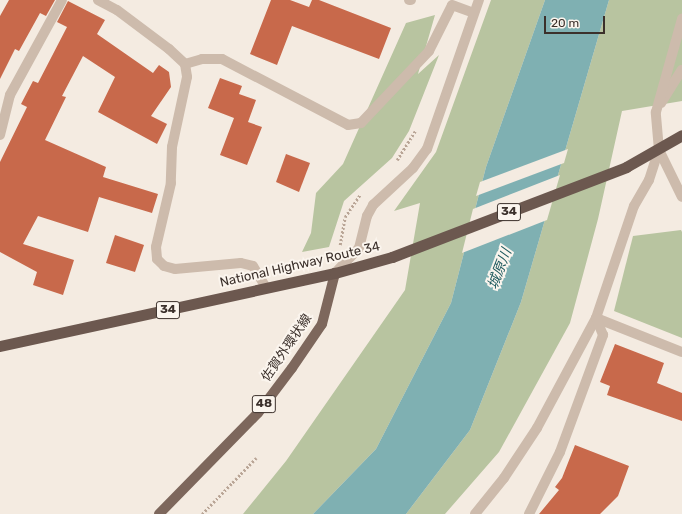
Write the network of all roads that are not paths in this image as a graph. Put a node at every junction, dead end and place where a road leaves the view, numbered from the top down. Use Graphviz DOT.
graph roads {
  1 [pos="62,0"];
  2 [pos="98,0"];
  3 [pos="479,0"];
  4 [pos="452,3"];
  5 [pos="474,13"];
  6 [pos="682,19"];
  7 [pos="185,64"];
  8 [pos="682,70"];
  9 [pos="656,112"];
  10 [pos="0,135"];
  11 [pos="682,135"];
  12 [pos="659,150"];
  13 [pos="682,197"];
  14 [pos="335,273"];
  15 [pos="266,288"];
  16 [pos="596,318"];
  17 [pos="0,346"];
  18 [pos="682,352"];
  19 [pos="159,514"];
  20 [pos="475,514"];
  21 [pos="529,514"];
  1 -- 10 [label="street"];
  2 -- 7 [label="street"];
  3 -- 5 [label="street"];
  4 -- 5 [label="street"];
  4 -- 7 [label="street"];
  5 -- 14 [label="street"];
  6 -- 9 [label="street"];
  7 -- 15 [label="street"];
  8 -- 9 [label="street"];
  9 -- 12 [label="street"];
  11 -- 12 [label="highway, National Highway Route 34 / 34"];
  12 -- 13 [label="street"];
  12 -- 14 [label="highway, National Highway Route 34 / 34"];
  12 -- 16 [label="street"];
  14 -- 15 [label="highway, National Highway Route 34 / 34"];
  14 -- 19 [label="main road, 佐賀外環状線 / 48"];
  15 -- 17 [label="highway, National Highway Route 34 / 34"];
  16 -- 18 [label="street"];
  16 -- 20 [label="street"];
  16 -- 21 [label="street"];
}
